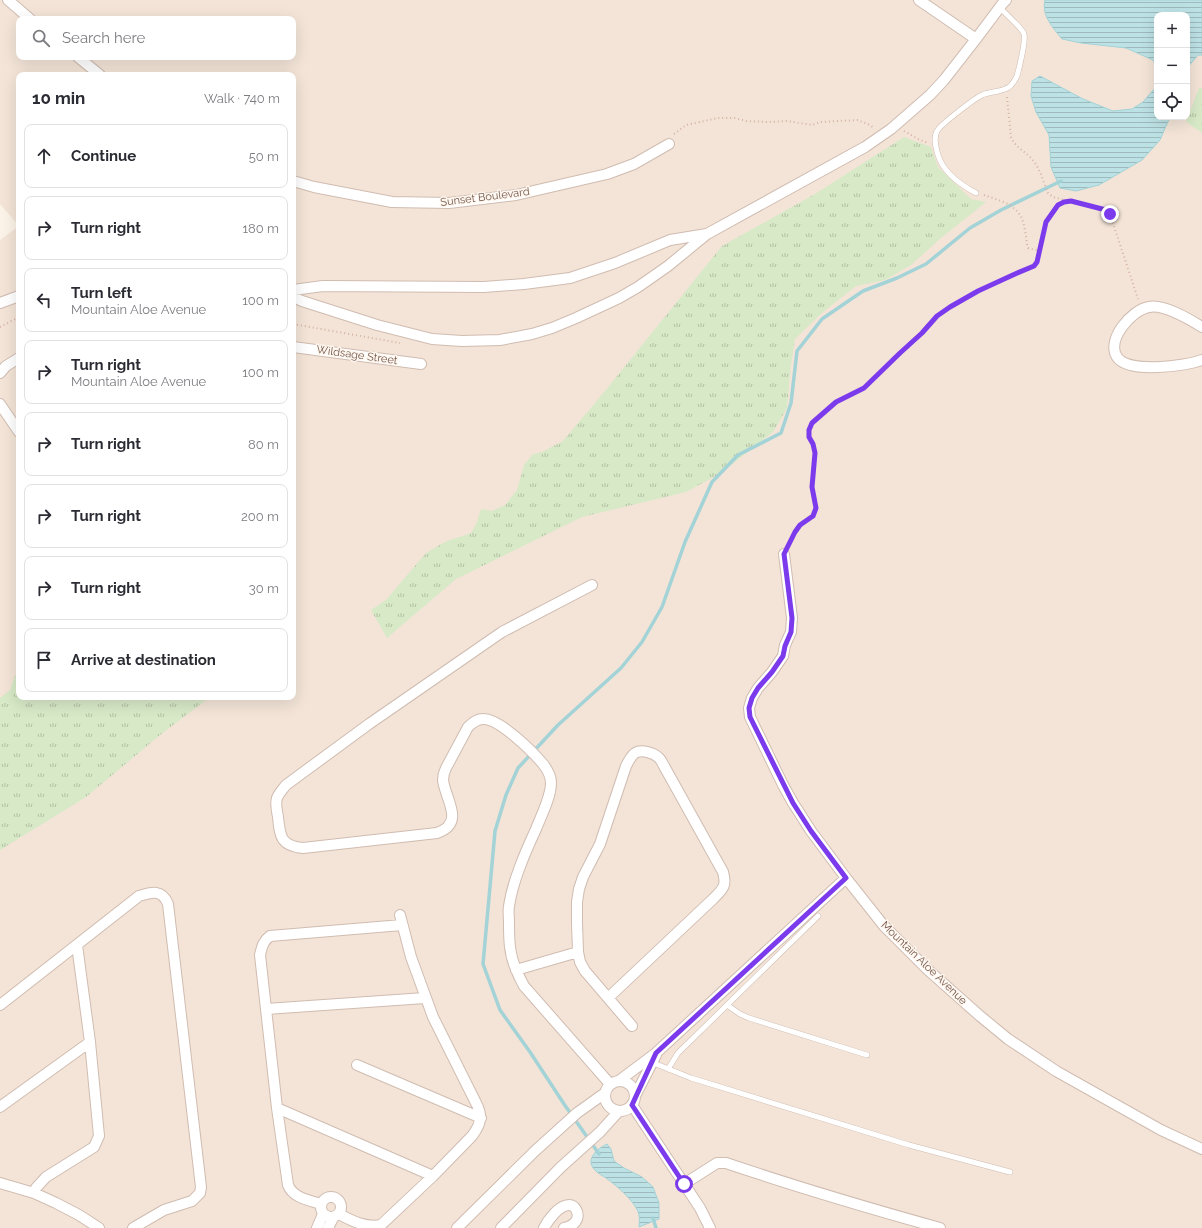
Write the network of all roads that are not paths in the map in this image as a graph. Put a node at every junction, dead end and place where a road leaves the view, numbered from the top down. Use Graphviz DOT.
graph roads {
  1 [pos="8,0"];
  2 [pos="919,0"];
  3 [pos="1003,2"];
  4 [pos="27,16"];
  5 [pos="976,39"];
  6 [pos="82,60"];
  7 [pos="96,72"];
  8 [pos="669,144"];
  9 [pos="296,182"];
  10 [pos="976,193"];
  11 [pos="707,234"];
  12 [pos="296,290"];
  13 [pos="16,297"];
  14 [pos="296,298"];
  15 [pos="0,303"];
  16 [pos="1202,327"];
  17 [pos="296,347"];
  18 [pos="16,360"];
  19 [pos="1202,360"];
  20 [pos="421,364"];
  21 [pos="0,373"];
  22 [pos="0,404"];
  23 [pos="16,428"];
  24 [pos="784,554"];
  25 [pos="592,585"];
  26 [pos="846,878"];
  27 [pos="818,916"];
  28 [pos="77,945"];
  29 [pos="578,952"];
  30 [pos="516,970"];
  31 [pos="425,998"];
  32 [pos="608,998"];
  33 [pos="727,1005"];
  34 [pos="0,1006"];
  35 [pos="266,1009"];
  36 [pos="632,1026"];
  37 [pos="90,1042"];
  38 [pos="867,1055"];
  39 [pos="652,1058"];
  40 [pos="356,1064"];
  41 [pos="668,1069"];
  42 [pos="620,1080"];
  43 [pos="607,1089"];
  44 [pos="634,1101"];
  45 [pos="0,1107"];
  46 [pos="277,1108"];
  47 [pos="619,1111"];
  48 [pos="480,1118"];
  49 [pos="1202,1149"];
  50 [pos="1010,1172"];
  51 [pos="433,1176"];
  52 [pos="0,1183"];
  53 [pos="684,1184"];
  54 [pos="34,1193"];
  55 [pos="321,1204"];
  56 [pos="332,1215"];
  57 [pos="98,1228"];
  58 [pos="133,1228"];
  59 [pos="317,1228"];
  60 [pos="328,1228"];
  61 [pos="457,1228"];
  62 [pos="501,1228"];
  63 [pos="544,1228"];
  64 [pos="564,1228"];
  65 [pos="710,1228"];
  66 [pos="940,1228"];
  1 -- 4 [label="street"];
  2 -- 5 [label="street"];
  3 -- 5 [label="street"];
  3 -- 10 [label="lane"];
  5 -- 11 [label="street"];
  6 -- 7 [label="street"];
  8 -- 9 [label="street, Sunset Boulevard"];
  11 -- 12 [label="street"];
  11 -- 14 [label="street"];
  13 -- 15 [label="street"];
  16 -- 19 [label="street"];
  17 -- 20 [label="street, Wildsage Street"];
  18 -- 21 [label="street"];
  22 -- 23 [label="street"];
  24 -- 26 [label="street, Mountain Aloe Avenue"];
  25 -- 30 [label="street"];
  26 -- 39 [label="street"];
  26 -- 49 [label="street, Mountain Aloe Avenue"];
  27 -- 33 [label="lane"];
  28 -- 34 [label="street"];
  28 -- 37 [label="street"];
  28 -- 58 [label="street"];
  29 -- 30 [label="street"];
  29 -- 32 [label="street"];
  29 -- 32 [label="street"];
  30 -- 43 [label="street"];
  31 -- 35 [label="street"];
  31 -- 35 [label="street"];
  31 -- 48 [label="street"];
  32 -- 36 [label="street"];
  33 -- 38 [label="lane"];
  33 -- 41 [label="lane"];
  35 -- 46 [label="street"];
  37 -- 45 [label="street"];
  37 -- 54 [label="street"];
  39 -- 41 [label="lane"];
  39 -- 42 [label="street"];
  39 -- 44 [label="street"];
  40 -- 48 [label="street"];
  41 -- 50 [label="lane"];
  42 -- 43 [label="street"];
  42 -- 44 [label="street"];
  43 -- 47 [label="street"];
  43 -- 61 [label="street"];
  44 -- 47 [label="street"];
  44 -- 53 [label="street"];
  46 -- 51 [label="street"];
  46 -- 55 [label="street"];
  47 -- 62 [label="street"];
  48 -- 51 [label="street"];
  51 -- 56 [label="street"];
  52 -- 54 [label="street"];
  53 -- 65 [label="street"];
  53 -- 66 [label="street"];
  54 -- 57 [label="street"];
  55 -- 56 [label="street"];
  55 -- 56 [label="street"];
  56 -- 59 [label="street"];
  56 -- 60 [label="street"];
  63 -- 64 [label="street"];
}
